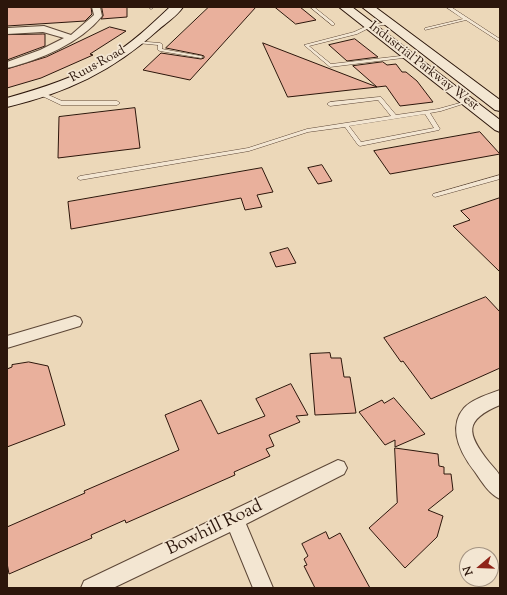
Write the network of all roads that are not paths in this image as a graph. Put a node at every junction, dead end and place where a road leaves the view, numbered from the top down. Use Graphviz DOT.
graph roads {
  1 [pos="96,7"];
  2 [pos="177,7"];
  3 [pos="312,7"];
  4 [pos="345,7"];
  5 [pos="368,7"];
  6 [pos="448,7"];
  7 [pos="466,19"];
  8 [pos="389,23"];
  9 [pos="333,24"];
  10 [pos="370,26"];
  11 [pos="427,29"];
  12 [pos="7,31"];
  13 [pos="72,38"];
  14 [pos="500,41"];
  15 [pos="136,42"];
  16 [pos="409,56"];
  17 [pos="201,57"];
  18 [pos="7,66"];
  19 [pos="40,93"];
  20 [pos="467,102"];
  21 [pos="7,103"];
  22 [pos="117,103"];
  23 [pos="330,104"];
  24 [pos="500,107"];
  25 [pos="427,112"];
  26 [pos="395,117"];
  27 [pos="346,125"];
  28 [pos="500,127"];
  29 [pos="500,177"];
  30 [pos="80,178"];
  31 [pos="435,195"];
  32 [pos="75,322"];
  33 [pos="7,342"];
  34 [pos="500,397"];
  35 [pos="338,468"];
  36 [pos="500,490"];
  37 [pos="235,520"];
  38 [pos="91,588"];
  39 [pos="263,588"];
  1 -- 13 [label="street"];
  2 -- 15 [label="main road, Ruus Road"];
  3 -- 9 [label="lane"];
  4 -- 10 [label="main road, Industrial Parkway West"];
  5 -- 8 [label="main road, Industrial Parkway West"];
  6 -- 7 [label="lane"];
  7 -- 11 [label="lane"];
  7 -- 14 [label="lane"];
  8 -- 10 [label="lane"];
  8 -- 24 [label="main road, Industrial Parkway West"];
  10 -- 16 [label="main road, Industrial Parkway West"];
  10 -- 16 [label="lane"];
  12 -- 13 [label="street"];
  13 -- 18 [label="street"];
  15 -- 17 [label="lane"];
  15 -- 19 [label="main road, Ruus Road"];
  16 -- 20 [label="main road, Industrial Parkway West"];
  19 -- 21 [label="main road, Ruus Road"];
  19 -- 22 [label="lane"];
  20 -- 25 [label="lane"];
  20 -- 28 [label="main road, Industrial Parkway West"];
  23 -- 26 [label="lane"];
  25 -- 26 [label="lane"];
  25 -- 27 [label="lane"];
  26 -- 27 [label="lane"];
  27 -- 30 [label="lane"];
  29 -- 31 [label="lane"];
  32 -- 33 [label="street"];
  34 -- 36 [label="street"];
  35 -- 37 [label="street, Bowhill Road"];
  37 -- 38 [label="street, Bowhill Road"];
  37 -- 39 [label="street"];
}
